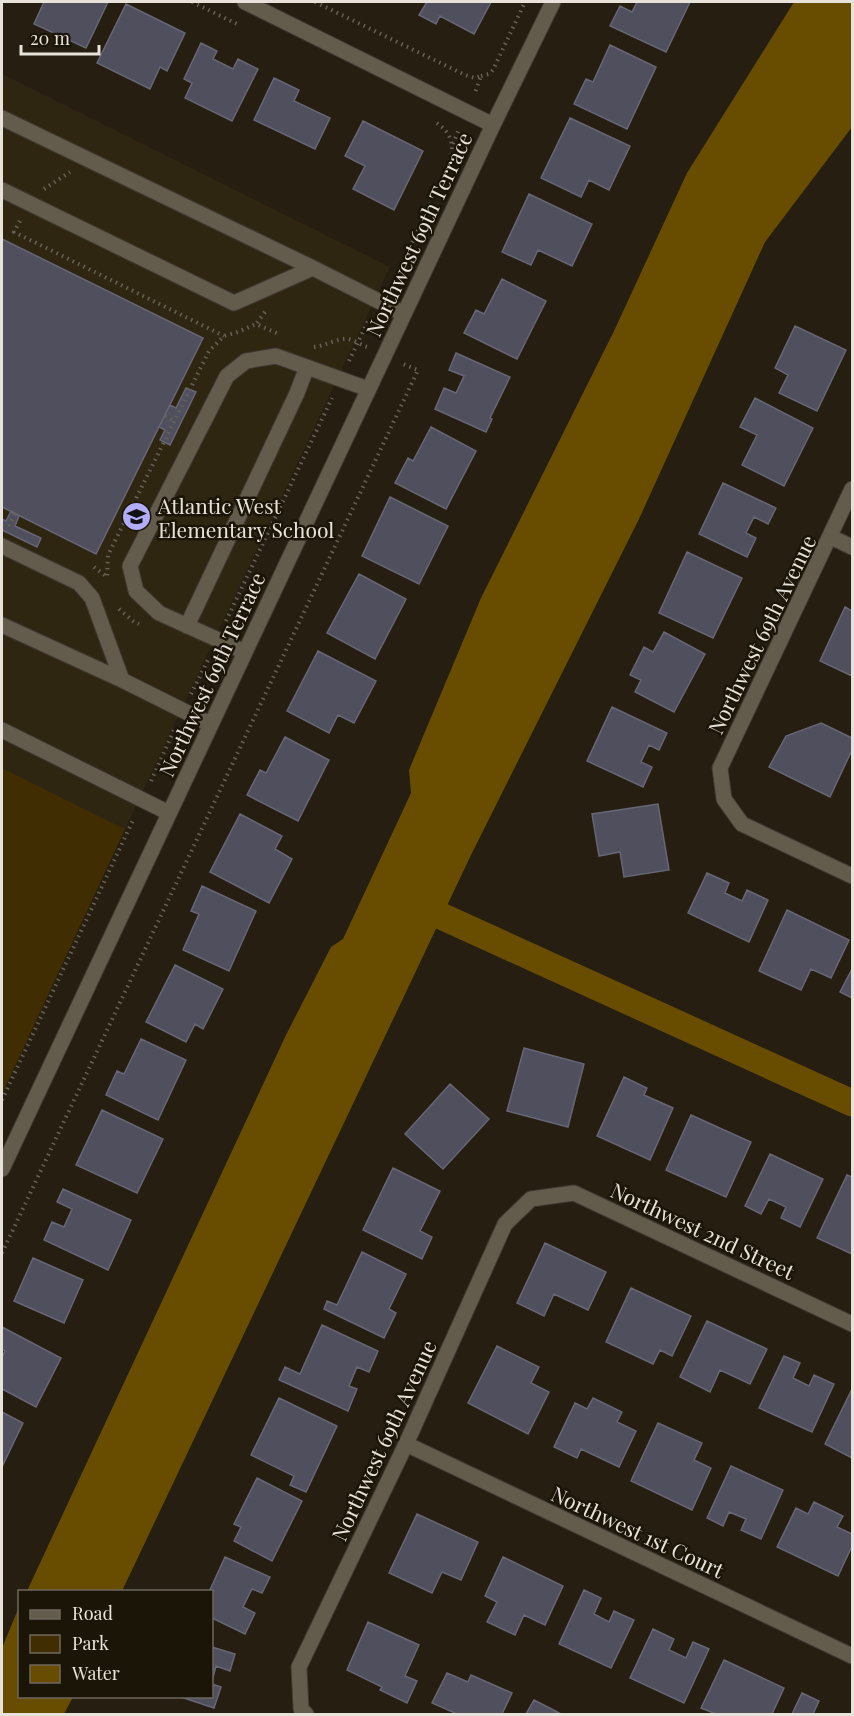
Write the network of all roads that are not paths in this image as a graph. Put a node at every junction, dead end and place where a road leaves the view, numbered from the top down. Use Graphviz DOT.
graph roads {
  1 [pos="245,2"];
  2 [pos="552,2"];
  3 [pos="3,124"];
  4 [pos="493,125"];
  5 [pos="2,190"];
  6 [pos="313,268"];
  7 [pos="404,314"];
  8 [pos="307,367"];
  9 [pos="368,389"];
  10 [pos="852,489"];
  11 [pos="831,537"];
  12 [pos="2,546"];
  13 [pos="852,547"];
  14 [pos="2,625"];
  15 [pos="187,626"];
  16 [pos="245,652"];
  17 [pos="122,680"];
  18 [pos="210,724"];
  19 [pos="2,730"];
  20 [pos="169,813"];
  21 [pos="852,876"];
  22 [pos="2,1169"];
  23 [pos="531,1199"];
  24 [pos="852,1324"];
  25 [pos="406,1444"];
  26 [pos="852,1656"];
  27 [pos="304,1712"];
  1 -- 4 [label="street"];
  2 -- 4 [label="street, Northwest 69th Terrace"];
  3 -- 6 [label="street"];
  4 -- 7 [label="street, Northwest 69th Terrace"];
  5 -- 6 [label="street"];
  6 -- 7 [label="street"];
  7 -- 9 [label="street, Northwest 69th Terrace"];
  8 -- 9 [label="street"];
  8 -- 15 [label="street"];
  8 -- 15 [label="street"];
  9 -- 16 [label="street, Northwest 69th Terrace"];
  10 -- 11 [label="street, Northwest 69th Avenue"];
  11 -- 13 [label="street"];
  11 -- 21 [label="street, Northwest 69th Avenue"];
  12 -- 17 [label="street"];
  14 -- 17 [label="street"];
  15 -- 16 [label="street"];
  16 -- 18 [label="street, Northwest 69th Terrace"];
  17 -- 18 [label="street"];
  18 -- 20 [label="street, Northwest 69th Terrace"];
  19 -- 20 [label="street"];
  20 -- 22 [label="street, Northwest 69th Terrace"];
  23 -- 24 [label="street, Northwest 2nd Street"];
  23 -- 25 [label="street, Northwest 69th Avenue"];
  25 -- 26 [label="street, Northwest 1st Court"];
  25 -- 27 [label="street, Northwest 69th Avenue"];
}
